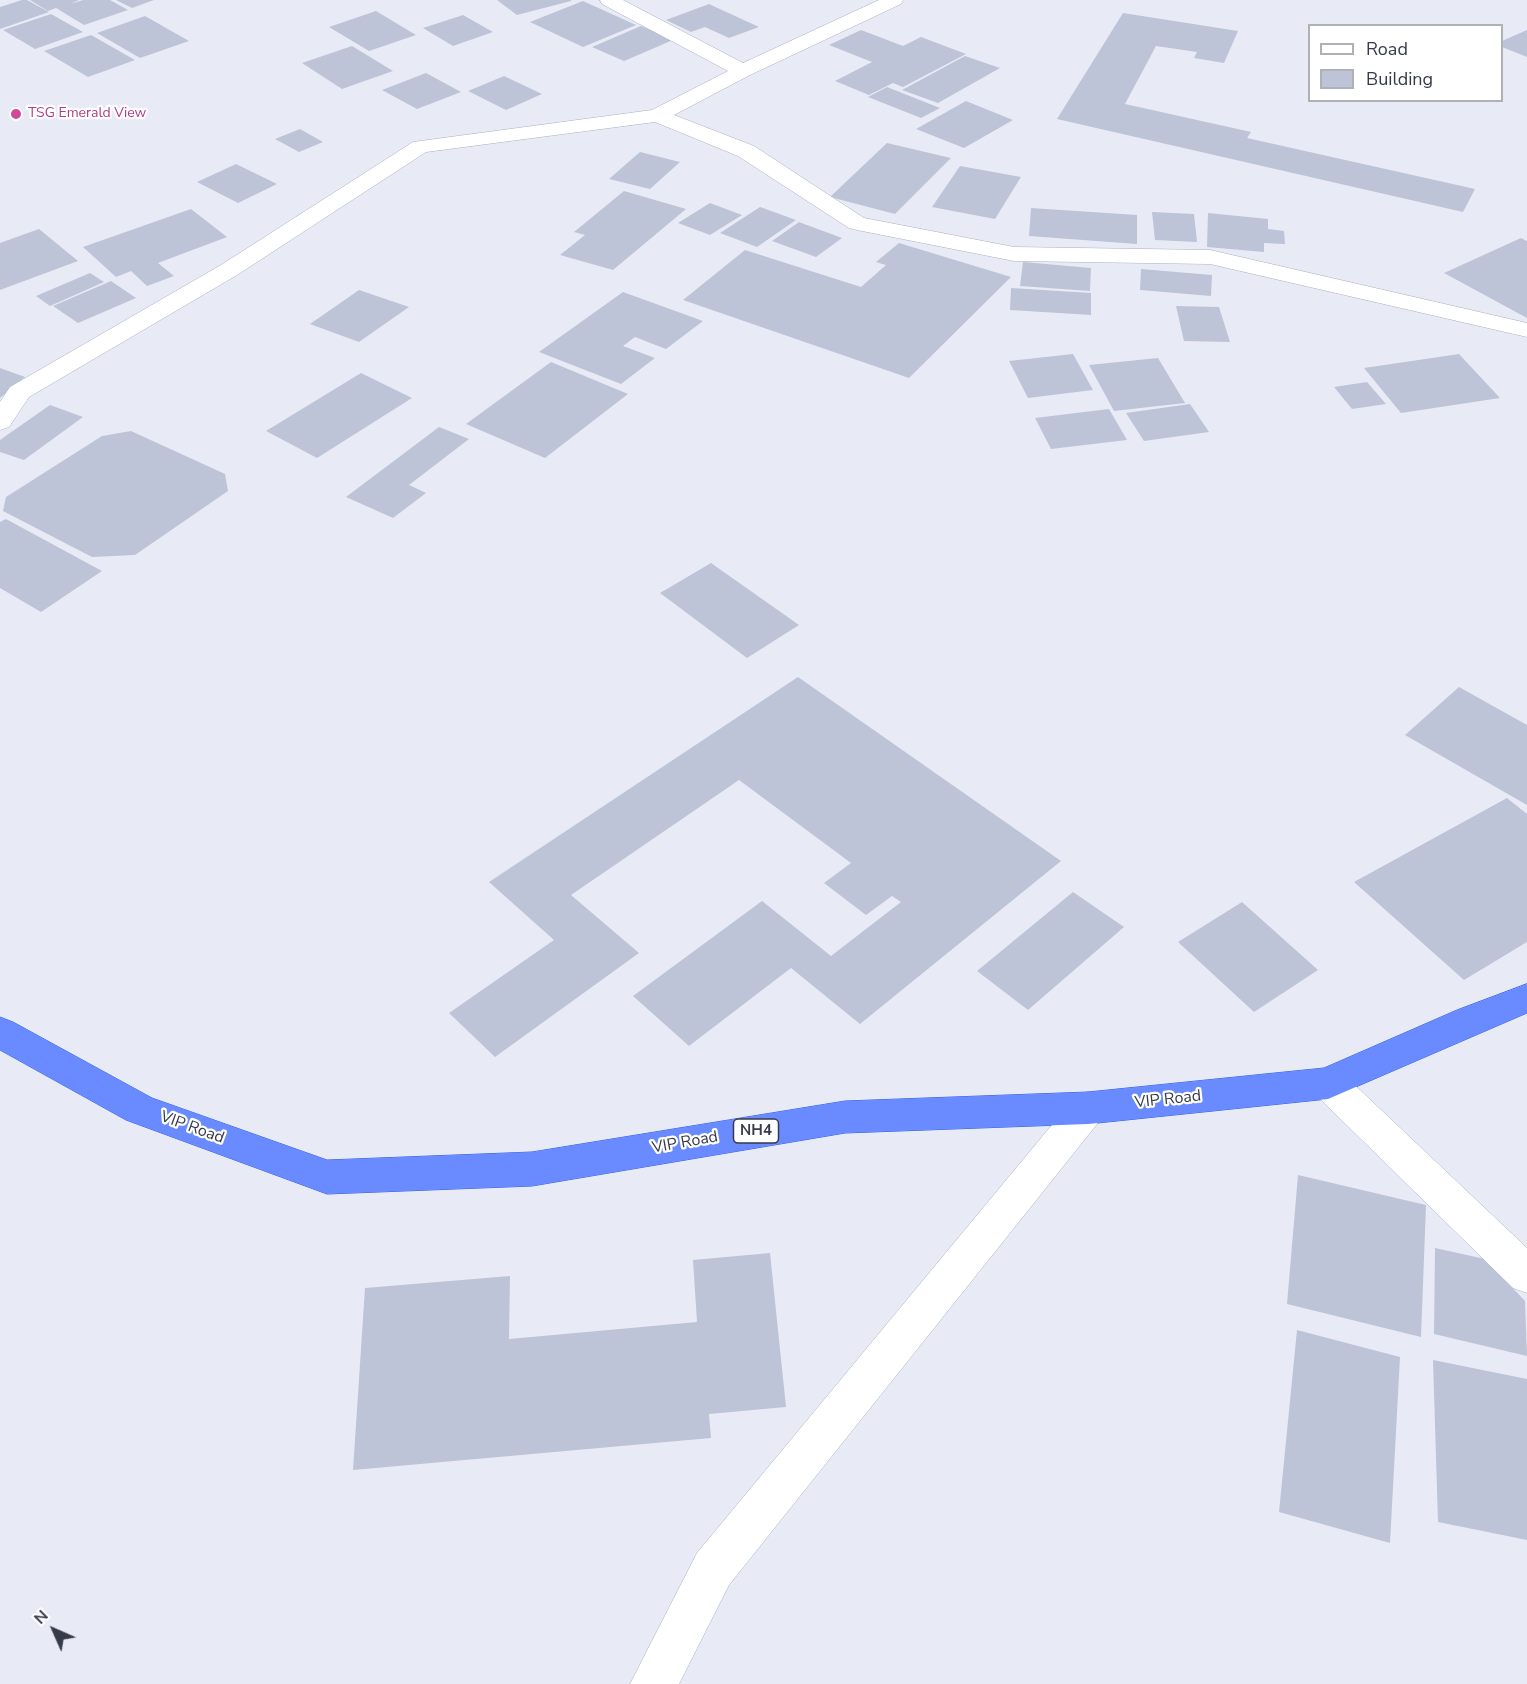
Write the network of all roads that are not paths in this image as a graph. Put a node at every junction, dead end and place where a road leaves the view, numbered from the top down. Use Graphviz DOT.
graph roads {
  1 [pos="609,0"];
  2 [pos="894,0"];
  3 [pos="743,71"];
  4 [pos="657,116"];
  5 [pos="1527,330"];
  6 [pos="0,422"];
  7 [pos="1527,998"];
  8 [pos="0,1032"];
  9 [pos="1328,1083"];
  10 [pos="1088,1108"];
  11 [pos="1527,1275"];
  12 [pos="654,1684"];
  1 -- 3 [label="street"];
  2 -- 3 [label="street"];
  3 -- 4 [label="street"];
  4 -- 5 [label="street"];
  4 -- 6 [label="street"];
  7 -- 9 [label="highway, VIP Road / NH4"];
  8 -- 10 [label="highway, VIP Road / NH4"];
  9 -- 10 [label="highway, VIP Road / NH4"];
  9 -- 11 [label="street"];
  10 -- 12 [label="street"];
}
